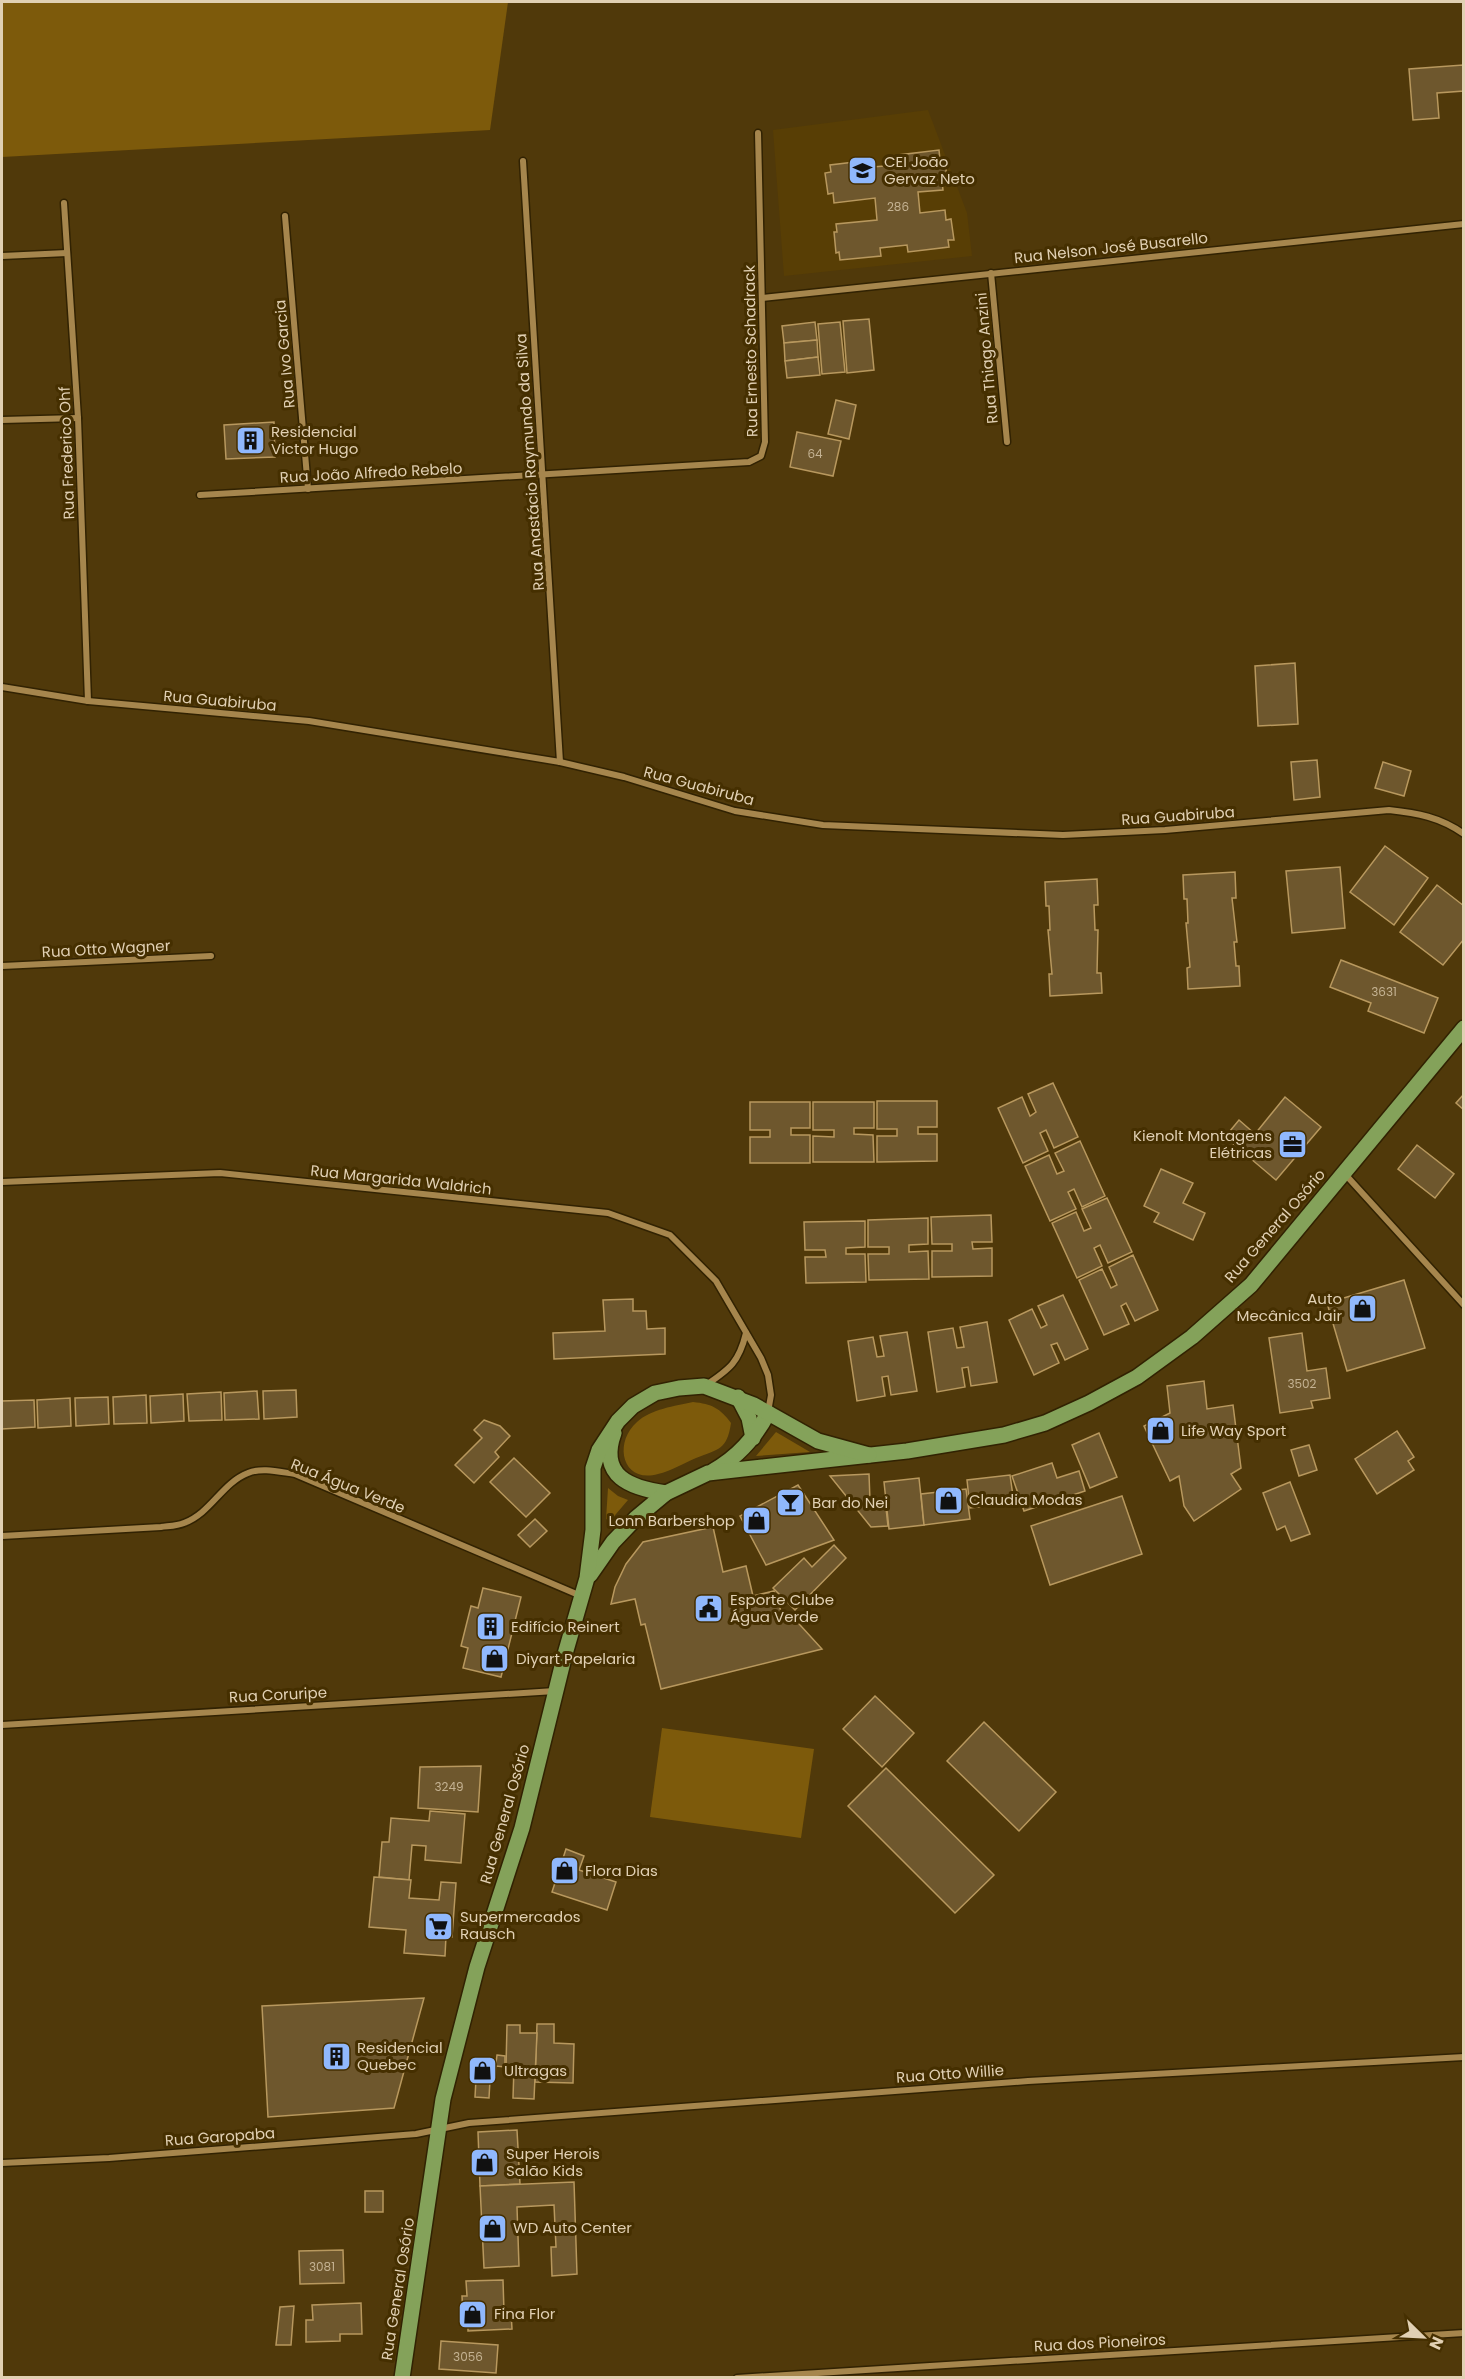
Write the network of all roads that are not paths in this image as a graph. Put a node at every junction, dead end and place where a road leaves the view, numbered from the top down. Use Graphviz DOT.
graph roads {
  1 [pos="758,133"];
  2 [pos="523,161"];
  3 [pos="64,203"];
  4 [pos="285,216"];
  5 [pos="1464,224"];
  6 [pos="67,253"];
  7 [pos="2,256"];
  8 [pos="991,273"];
  9 [pos="762,298"];
  10 [pos="78,417"];
  11 [pos="2,420"];
  12 [pos="1007,442"];
  13 [pos="543,475"];
  14 [pos="308,489"];
  15 [pos="200,495"];
  16 [pos="2,687"];
  17 [pos="88,701"];
  18 [pos="560,762"];
  19 [pos="1464,834"];
  20 [pos="211,956"];
  21 [pos="2,966"];
  22 [pos="1464,1028"];
  23 [pos="1344,1173"];
  24 [pos="2,1182"];
  25 [pos="1464,1305"];
  26 [pos="746,1333"];
  27 [pos="704,1386"];
  28 [pos="738,1397"];
  29 [pos="768,1413"];
  30 [pos="618,1421"];
  31 [pos="753,1438"];
  32 [pos="869,1455"];
  33 [pos="708,1473"];
  34 [pos="666,1493"];
  35 [pos="2,1536"];
  36 [pos="587,1578"];
  37 [pos="581,1596"];
  38 [pos="556,1691"];
  39 [pos="2,1725"];
  40 [pos="1464,2057"];
  41 [pos="440,2127"];
  42 [pos="2,2163"];
  43 [pos="1464,2334"];
  44 [pos="402,2378"];
  45 [pos="737,2378"];
  1 -- 9 [label="street, Rua Ernesto Schadrack"];
  2 -- 13 [label="street, Rua Anastácio Raymundo da Silva"];
  3 -- 6 [label="street, Rua Frederico Ohf"];
  4 -- 14 [label="street, Rua Ivo Garcia"];
  5 -- 8 [label="street, Rua Nelson José Busarello"];
  6 -- 7 [label="street"];
  6 -- 10 [label="street, Rua Frederico Ohf"];
  8 -- 9 [label="street, Rua Nelson José Busarello"];
  8 -- 12 [label="street, Rua Thiago Anzini"];
  9 -- 13 [label="street, Rua Ernesto Schadrack"];
  10 -- 11 [label="street"];
  10 -- 17 [label="street, Rua Frederico Ohf"];
  13 -- 14 [label="street, Rua João Alfredo Rebelo"];
  13 -- 18 [label="street, Rua Anastácio Raymundo da Silva"];
  14 -- 15 [label="street, Rua João Alfredo Rebelo"];
  16 -- 17 [label="street, Rua Guabiruba"];
  17 -- 18 [label="street, Rua Guabiruba"];
  18 -- 19 [label="street, Rua Guabiruba"];
  20 -- 21 [label="street, Rua Otto Wagner"];
  22 -- 23 [label="main road, Rua General Osório"];
  23 -- 25 [label="street"];
  23 -- 32 [label="main road, Rua General Osório"];
  24 -- 26 [label="street, Rua Margarida Waldrich"];
  26 -- 27 [label="street"];
  26 -- 29 [label="street, Rua Margarida Waldrich"];
  27 -- 28 [label="main road, Rua General Osório"];
  27 -- 30 [label="main road, Rua General Osório"];
  28 -- 29 [label="main road, Rua General Osório"];
  28 -- 31 [label="main road"];
  29 -- 31 [label="main road"];
  29 -- 32 [label="main road, Rua General Osório"];
  30 -- 34 [label="main road"];
  30 -- 36 [label="main road, Rua General Osório"];
  31 -- 33 [label="main road"];
  32 -- 33 [label="main road, Rua General Osório"];
  33 -- 34 [label="main road, Rua General Osório"];
  34 -- 36 [label="main road, Rua General Osório"];
  35 -- 37 [label="street, Rua Água Verde"];
  36 -- 37 [label="main road, Rua General Osório"];
  37 -- 38 [label="main road, Rua General Osório"];
  38 -- 39 [label="street, Rua Coruripe"];
  38 -- 41 [label="main road, Rua General Osório"];
  40 -- 41 [label="street, Rua Otto Willie"];
  41 -- 42 [label="street, Rua Garopaba"];
  41 -- 44 [label="main road, Rua General Osório"];
  43 -- 45 [label="street, Rua dos Pioneiros"];
}
